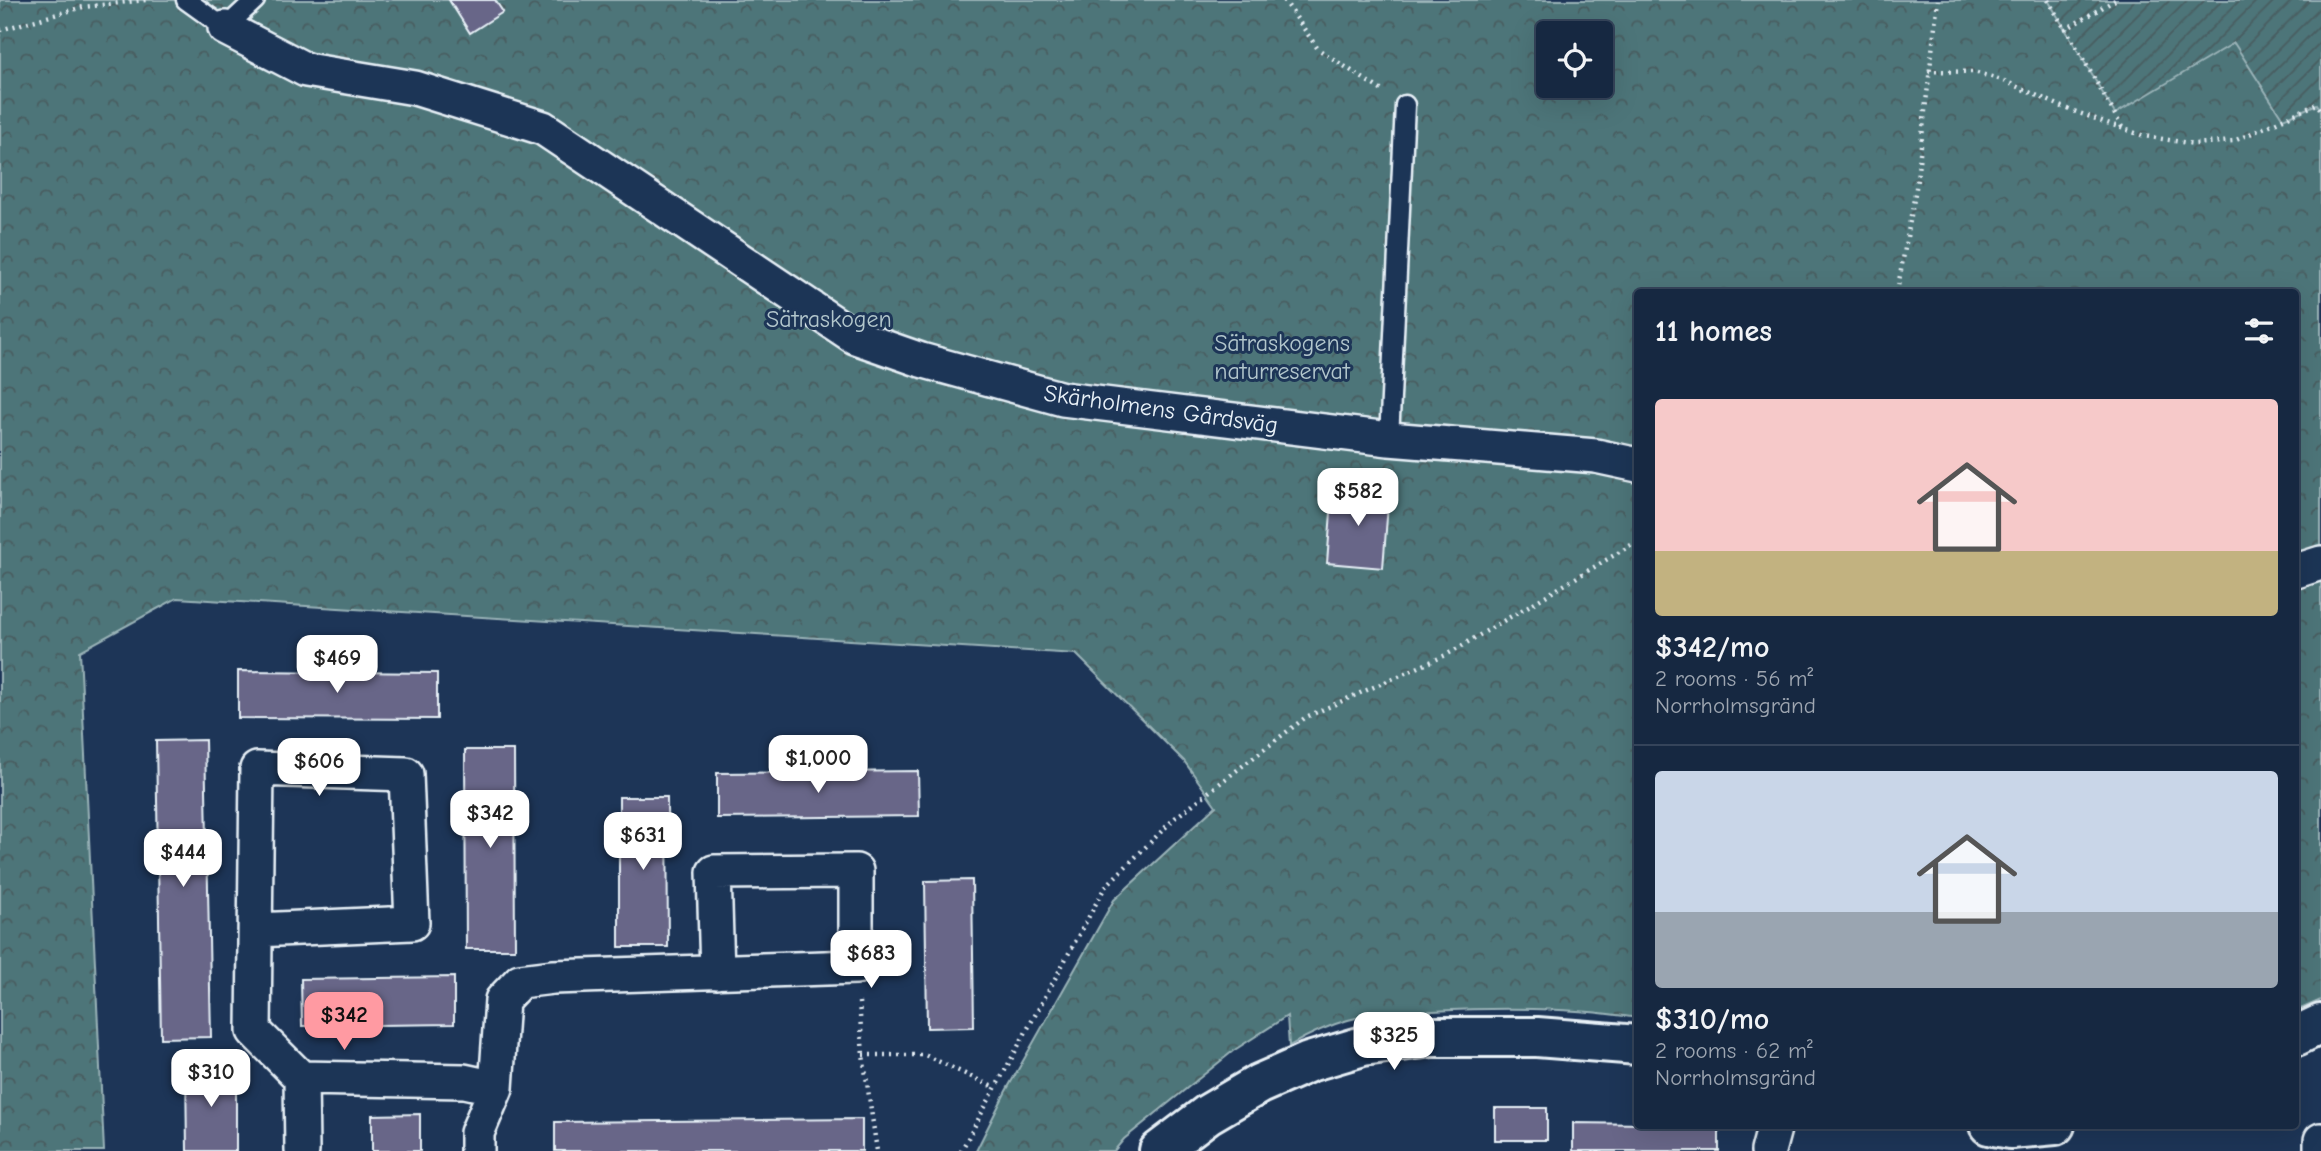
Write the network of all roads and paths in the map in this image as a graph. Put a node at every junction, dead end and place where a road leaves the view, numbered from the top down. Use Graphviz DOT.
graph roads {
  1 [pos="146,0"];
  2 [pos="186,0"];
  3 [pos="255,0"];
  4 [pos="1284,0"];
  5 [pos="1938,0"];
  6 [pos="2048,0"];
  7 [pos="2115,0"];
  8 [pos="225,28"];
  9 [pos="2066,29"];
  10 [pos="0,30"];
  11 [pos="1928,71"];
  12 [pos="2319,102"];
  13 [pos="1405,106"];
  14 [pos="2321,110"];
  15 [pos="2123,128"];
  16 [pos="1899,289"];
  17 [pos="1389,439"];
  18 [pos="1634,464"];
  19 [pos="1634,543"];
  20 [pos="2321,563"];
  21 [pos="2299,570"];
  22 [pos="256,930"];
  23 [pos="856,967"];
  24 [pos="717,972"];
  25 [pos="2321,1024"];
  26 [pos="2299,1035"];
  27 [pos="1634,1045"];
  28 [pos="863,1055"];
  29 [pos="301,1079"];
  30 [pos="496,1088"];
  31 [pos="995,1088"];
  32 [pos="1773,1129"];
  33 [pos="2321,1140"];
  34 [pos="302,1151"];
  35 [pos="477,1151"];
  36 [pos="877,1151"];
  37 [pos="961,1151"];
  38 [pos="1159,1151"];
  39 [pos="1768,1151"];
  40 [pos="2321,1151"];
  1 -- 10 [label="path"];
  2 -- 8 [label="lane"];
  3 -- 8 [label="lane"];
  4 -- 13 [label="path"];
  5 -- 11 [label="path"];
  6 -- 9 [label="path"];
  7 -- 9 [label="path"];
  8 -- 17 [label="street, Skärholmens Gårdsväg"];
  9 -- 15 [label="path"];
  11 -- 15 [label="path"];
  11 -- 16 [label="path"];
  12 -- 14 [label="path"];
  12 -- 15 [label="path"];
  13 -- 17 [label="lane"];
  17 -- 18 [label="street, Skärholmens Gårdsväg"];
  19 -- 31 [label="path"];
  20 -- 21 [label="street"];
  22 -- 22 [label="street"];
  22 -- 29 [label="street"];
  23 -- 24 [label="street"];
  23 -- 24 [label="street"];
  23 -- 28 [label="path"];
  24 -- 30 [label="street"];
  25 -- 26 [label="street"];
  27 -- 38 [label="street"];
  28 -- 31 [label="path"];
  28 -- 36 [label="path"];
  29 -- 30 [label="street"];
  29 -- 34 [label="street"];
  30 -- 35 [label="street"];
  31 -- 37 [label="path"];
  32 -- 39 [label="street"];
  33 -- 40 [label="street"];
}
